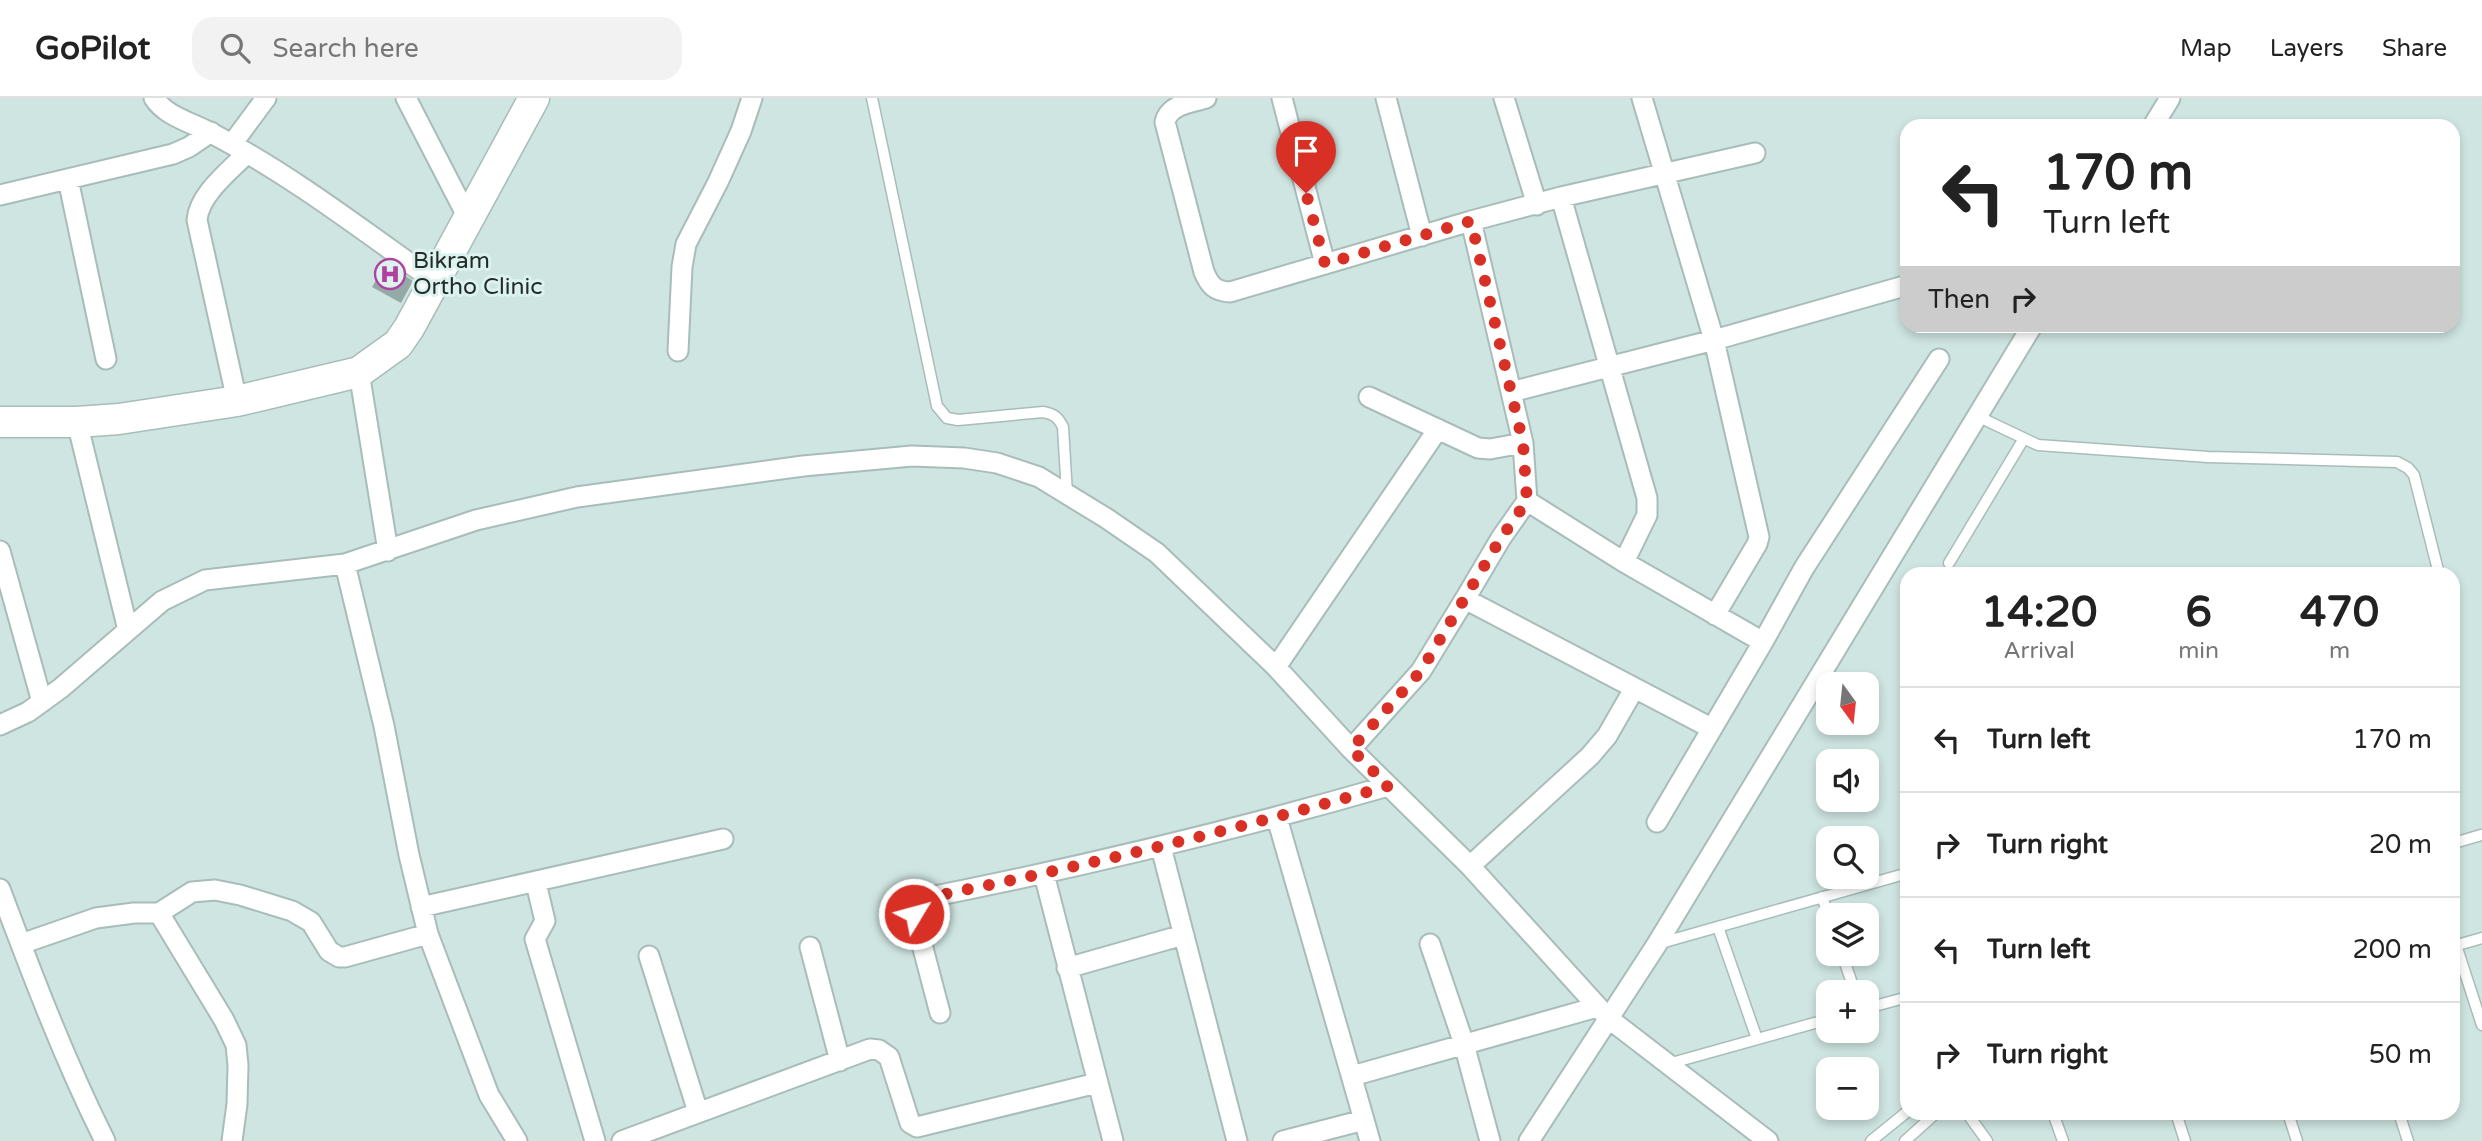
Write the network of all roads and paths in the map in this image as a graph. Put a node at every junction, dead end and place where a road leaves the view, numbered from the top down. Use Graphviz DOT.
graph roads {
  1 [pos="154,98"];
  2 [pos="266,98"];
  3 [pos="406,98"];
  4 [pos="534,98"];
  5 [pos="752,98"];
  6 [pos="872,98"];
  7 [pos="1206,98"];
  8 [pos="1282,98"];
  9 [pos="1386,98"];
  10 [pos="1504,98"];
  11 [pos="1643,98"];
  12 [pos="2170,98"];
  13 [pos="2157,119"];
  14 [pos="211,132"];
  15 [pos="240,148"];
  16 [pos="1755,153"];
  17 [pos="1664,175"];
  18 [pos="68,179"];
  19 [pos="0,195"];
  20 [pos="1561,197"];
  21 [pos="1536,205"];
  22 [pos="468,218"];
  23 [pos="1471,221"];
  24 [pos="1422,236"];
  25 [pos="1325,264"];
  26 [pos="433,280"];
  27 [pos="1900,287"];
  28 [pos="2028,333"];
  29 [pos="1714,340"];
  30 [pos="678,351"];
  31 [pos="106,359"];
  32 [pos="1939,359"];
  33 [pos="1609,368"];
  34 [pos="359,372"];
  35 [pos="1511,392"];
  36 [pos="1369,397"];
  37 [pos="237,401"];
  38 [pos="1977,416"];
  39 [pos="0,422"];
  40 [pos="77,422"];
  41 [pos="1437,429"];
  42 [pos="2023,440"];
  43 [pos="1523,443"];
  44 [pos="1067,494"];
  45 [pos="1527,501"];
  46 [pos="0,551"];
  47 [pos="388,551"];
  48 [pos="1624,562"];
  49 [pos="1949,563"];
  50 [pos="345,564"];
  51 [pos="2437,567"];
  52 [pos="1465,599"];
  53 [pos="1715,615"];
  54 [pos="128,630"];
  55 [pos="1763,642"];
  56 [pos="1276,667"];
  57 [pos="1634,689"];
  58 [pos="42,702"];
  59 [pos="0,725"];
  60 [pos="1712,728"];
  61 [pos="1351,749"];
  62 [pos="1388,786"];
  63 [pos="1277,818"];
  64 [pos="1657,822"];
  65 [pos="2481,835"];
  66 [pos="723,839"];
  67 [pos="2460,841"];
  68 [pos="1161,847"];
  69 [pos="1470,866"];
  70 [pos="1044,874"];
  71 [pos="1900,875"];
  72 [pos="536,883"];
  73 [pos="0,888"];
  74 [pos="1822,897"];
  75 [pos="1824,903"];
  76 [pos="421,907"];
  77 [pos="159,913"];
  78 [pos="1718,927"];
  79 [pos="428,934"];
  80 [pos="1184,935"];
  81 [pos="2482,938"];
  82 [pos="21,944"];
  83 [pos="1430,944"];
  84 [pos="1657,944"];
  85 [pos="2460,944"];
  86 [pos="810,947"];
  87 [pos="649,956"];
  88 [pos="2460,960"];
  89 [pos="1068,968"];
  90 [pos="1900,999"];
  91 [pos="1879,1005"];
  92 [pos="1602,1012"];
  93 [pos="940,1013"];
  94 [pos="1816,1023"];
  95 [pos="2482,1025"];
  96 [pos="1757,1039"];
  97 [pos="1464,1044"];
  98 [pos="840,1060"];
  99 [pos="1668,1065"];
  100 [pos="1352,1076"];
  101 [pos="1097,1083"];
  102 [pos="698,1112"];
  103 [pos="1900,1117"];
  104 [pos="1364,1120"];
  105 [pos="1928,1120"];
  106 [pos="1972,1120"];
  107 [pos="2056,1120"];
  108 [pos="2178,1120"];
  109 [pos="2290,1120"];
  110 [pos="2401,1120"];
  111 [pos="663,1134"];
  112 [pos="105,1141"];
  113 [pos="232,1141"];
  114 [pos="517,1141"];
  115 [pos="595,1141"];
  116 [pos="622,1141"];
  117 [pos="1113,1141"];
  118 [pos="1237,1141"];
  119 [pos="1283,1141"];
  120 [pos="1370,1141"];
  121 [pos="1490,1141"];
  122 [pos="1529,1141"];
  123 [pos="1768,1141"];
  124 [pos="1871,1141"];
  125 [pos="1905,1141"];
  126 [pos="1987,1141"];
  127 [pos="2063,1141"];
  128 [pos="2185,1141"];
  129 [pos="2297,1141"];
  130 [pos="2408,1141"];
  1 -- 14 [label="street"];
  2 -- 15 [label="street"];
  3 -- 22 [label="street"];
  4 -- 22 [label="main road"];
  5 -- 30 [label="street"];
  6 -- 44 [label="lane"];
  7 -- 25 [label="street"];
  8 -- 25 [label="street"];
  9 -- 24 [label="street"];
  10 -- 21 [label="street"];
  11 -- 17 [label="street"];
  12 -- 13 [label="street"];
  14 -- 15 [label="street"];
  14 -- 18 [label="street"];
  15 -- 26 [label="street"];
  15 -- 37 [label="street"];
  16 -- 17 [label="street"];
  17 -- 20 [label="street"];
  17 -- 29 [label="street"];
  18 -- 19 [label="street"];
  18 -- 31 [label="street"];
  20 -- 21 [label="street"];
  20 -- 33 [label="street"];
  21 -- 23 [label="street"];
  22 -- 26 [label="main road"];
  23 -- 24 [label="street"];
  23 -- 35 [label="street"];
  24 -- 25 [label="street"];
  26 -- 34 [label="main road"];
  27 -- 29 [label="street"];
  28 -- 38 [label="street"];
  29 -- 33 [label="street"];
  29 -- 53 [label="street"];
  32 -- 55 [label="street"];
  33 -- 35 [label="street"];
  33 -- 48 [label="street"];
  34 -- 37 [label="main road"];
  34 -- 47 [label="street"];
  35 -- 43 [label="street"];
  36 -- 41 [label="street"];
  37 -- 40 [label="main road"];
  38 -- 42 [label="lane"];
  38 -- 84 [label="street"];
  39 -- 40 [label="main road"];
  40 -- 54 [label="street"];
  41 -- 43 [label="street"];
  41 -- 56 [label="street"];
  42 -- 49 [label="lane"];
  42 -- 51 [label="lane"];
  43 -- 45 [label="street"];
  44 -- 47 [label="street"];
  44 -- 56 [label="street"];
  45 -- 48 [label="street"];
  45 -- 52 [label="street"];
  46 -- 58 [label="street"];
  47 -- 50 [label="street"];
  48 -- 53 [label="street"];
  50 -- 54 [label="street"];
  50 -- 76 [label="street"];
  52 -- 57 [label="street"];
  52 -- 61 [label="street"];
  53 -- 55 [label="street"];
  54 -- 58 [label="street"];
  55 -- 60 [label="street"];
  56 -- 61 [label="street"];
  57 -- 60 [label="street"];
  57 -- 69 [label="street"];
  58 -- 59 [label="street"];
  60 -- 64 [label="street"];
  61 -- 62 [label="street"];
  62 -- 63 [label="street"];
  62 -- 69 [label="street"];
  63 -- 68 [label="street"];
  63 -- 100 [label="street"];
  65 -- 67 [label="lane"];
  66 -- 72 [label="street"];
  68 -- 70 [label="street"];
  68 -- 80 [label="street"];
  69 -- 92 [label="street"];
  70 -- 89 [label="street"];
  70 -- 93 [label="street"];
  71 -- 74 [label="lane"];
  72 -- 76 [label="street"];
  72 -- 115 [label="street"];
  73 -- 82 [label="street"];
  74 -- 75 [label="lane"];
  74 -- 78 [label="lane"];
  76 -- 79 [label="street"];
  77 -- 79 [label="street"];
  77 -- 82 [label="street"];
  77 -- 113 [label="street"];
  78 -- 84 [label="lane"];
  78 -- 96 [label="lane"];
  79 -- 114 [label="street"];
  80 -- 89 [label="street"];
  80 -- 118 [label="street"];
  81 -- 85 [label="lane"];
  82 -- 112 [label="street"];
  83 -- 97 [label="street"];
  84 -- 92 [label="street"];
  86 -- 98 [label="street"];
  87 -- 102 [label="street"];
  88 -- 95 [label="lane"];
  89 -- 101 [label="street"];
  90 -- 91 [label="lane"];
  92 -- 97 [label="street"];
  92 -- 99 [label="street"];
  92 -- 122 [label="street"];
  94 -- 96 [label="lane"];
  96 -- 99 [label="lane"];
  97 -- 100 [label="street"];
  97 -- 121 [label="street"];
  98 -- 101 [label="street"];
  98 -- 102 [label="street"];
  99 -- 123 [label="street"];
  100 -- 104 [label="street"];
  101 -- 117 [label="street"];
  102 -- 111 [label="street"];
  103 -- 124 [label="lane"];
  104 -- 119 [label="street"];
  104 -- 120 [label="street"];
  105 -- 125 [label="lane"];
  106 -- 126 [label="lane"];
  107 -- 127 [label="lane"];
  108 -- 128 [label="lane"];
  109 -- 129 [label="lane"];
  110 -- 130 [label="lane"];
  111 -- 116 [label="street"];
}
